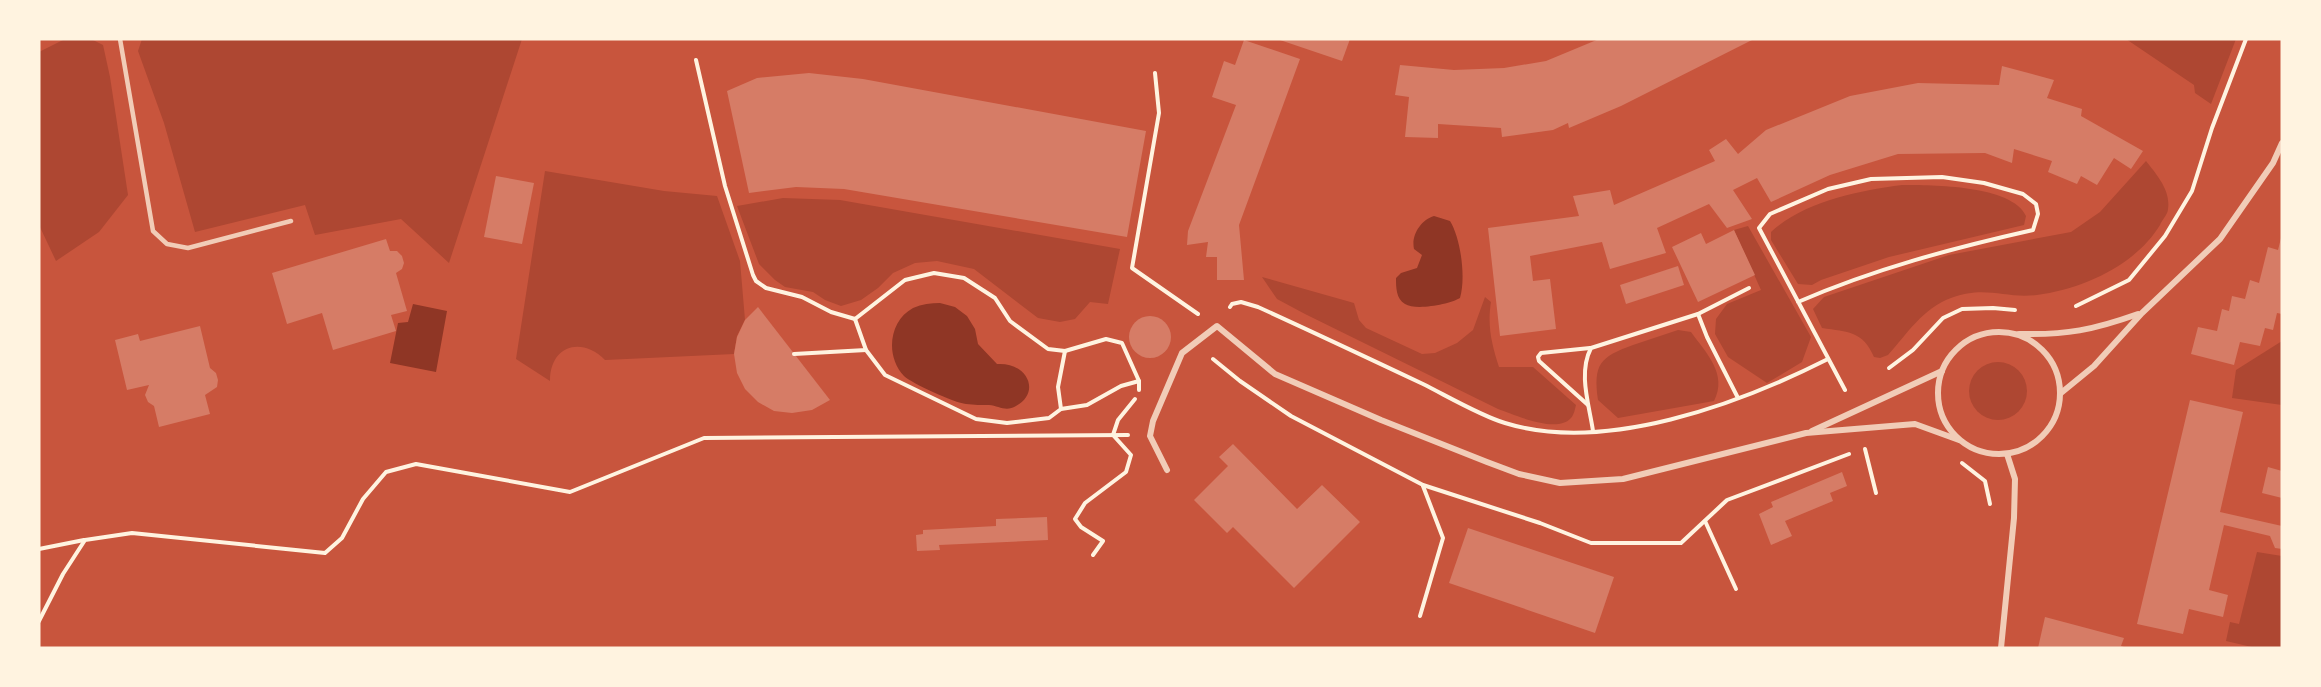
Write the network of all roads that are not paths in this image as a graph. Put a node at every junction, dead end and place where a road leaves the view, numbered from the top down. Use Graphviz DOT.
graph roads {
  1 [pos="120,39"];
  2 [pos="2282,143"];
  3 [pos="291,221"];
  4 [pos="2142,313"];
  5 [pos="2014,334"];
  6 [pos="1942,371"];
  7 [pos="2061,393"];
  8 [pos="1806,433"];
  9 [pos="1959,440"];
  10 [pos="2007,454"];
  11 [pos="1167,470"];
  12 [pos="2001,648"];
  1 -- 3 [label="lane"];
  2 -- 4 [label="street"];
  4 -- 5 [label="street"];
  4 -- 7 [label="street"];
  5 -- 6 [label="street"];
  5 -- 7 [label="street"];
  6 -- 8 [label="street"];
  6 -- 9 [label="street"];
  7 -- 10 [label="street"];
  8 -- 9 [label="street"];
  8 -- 11 [label="street"];
  9 -- 10 [label="street"];
  10 -- 12 [label="street"];
}
